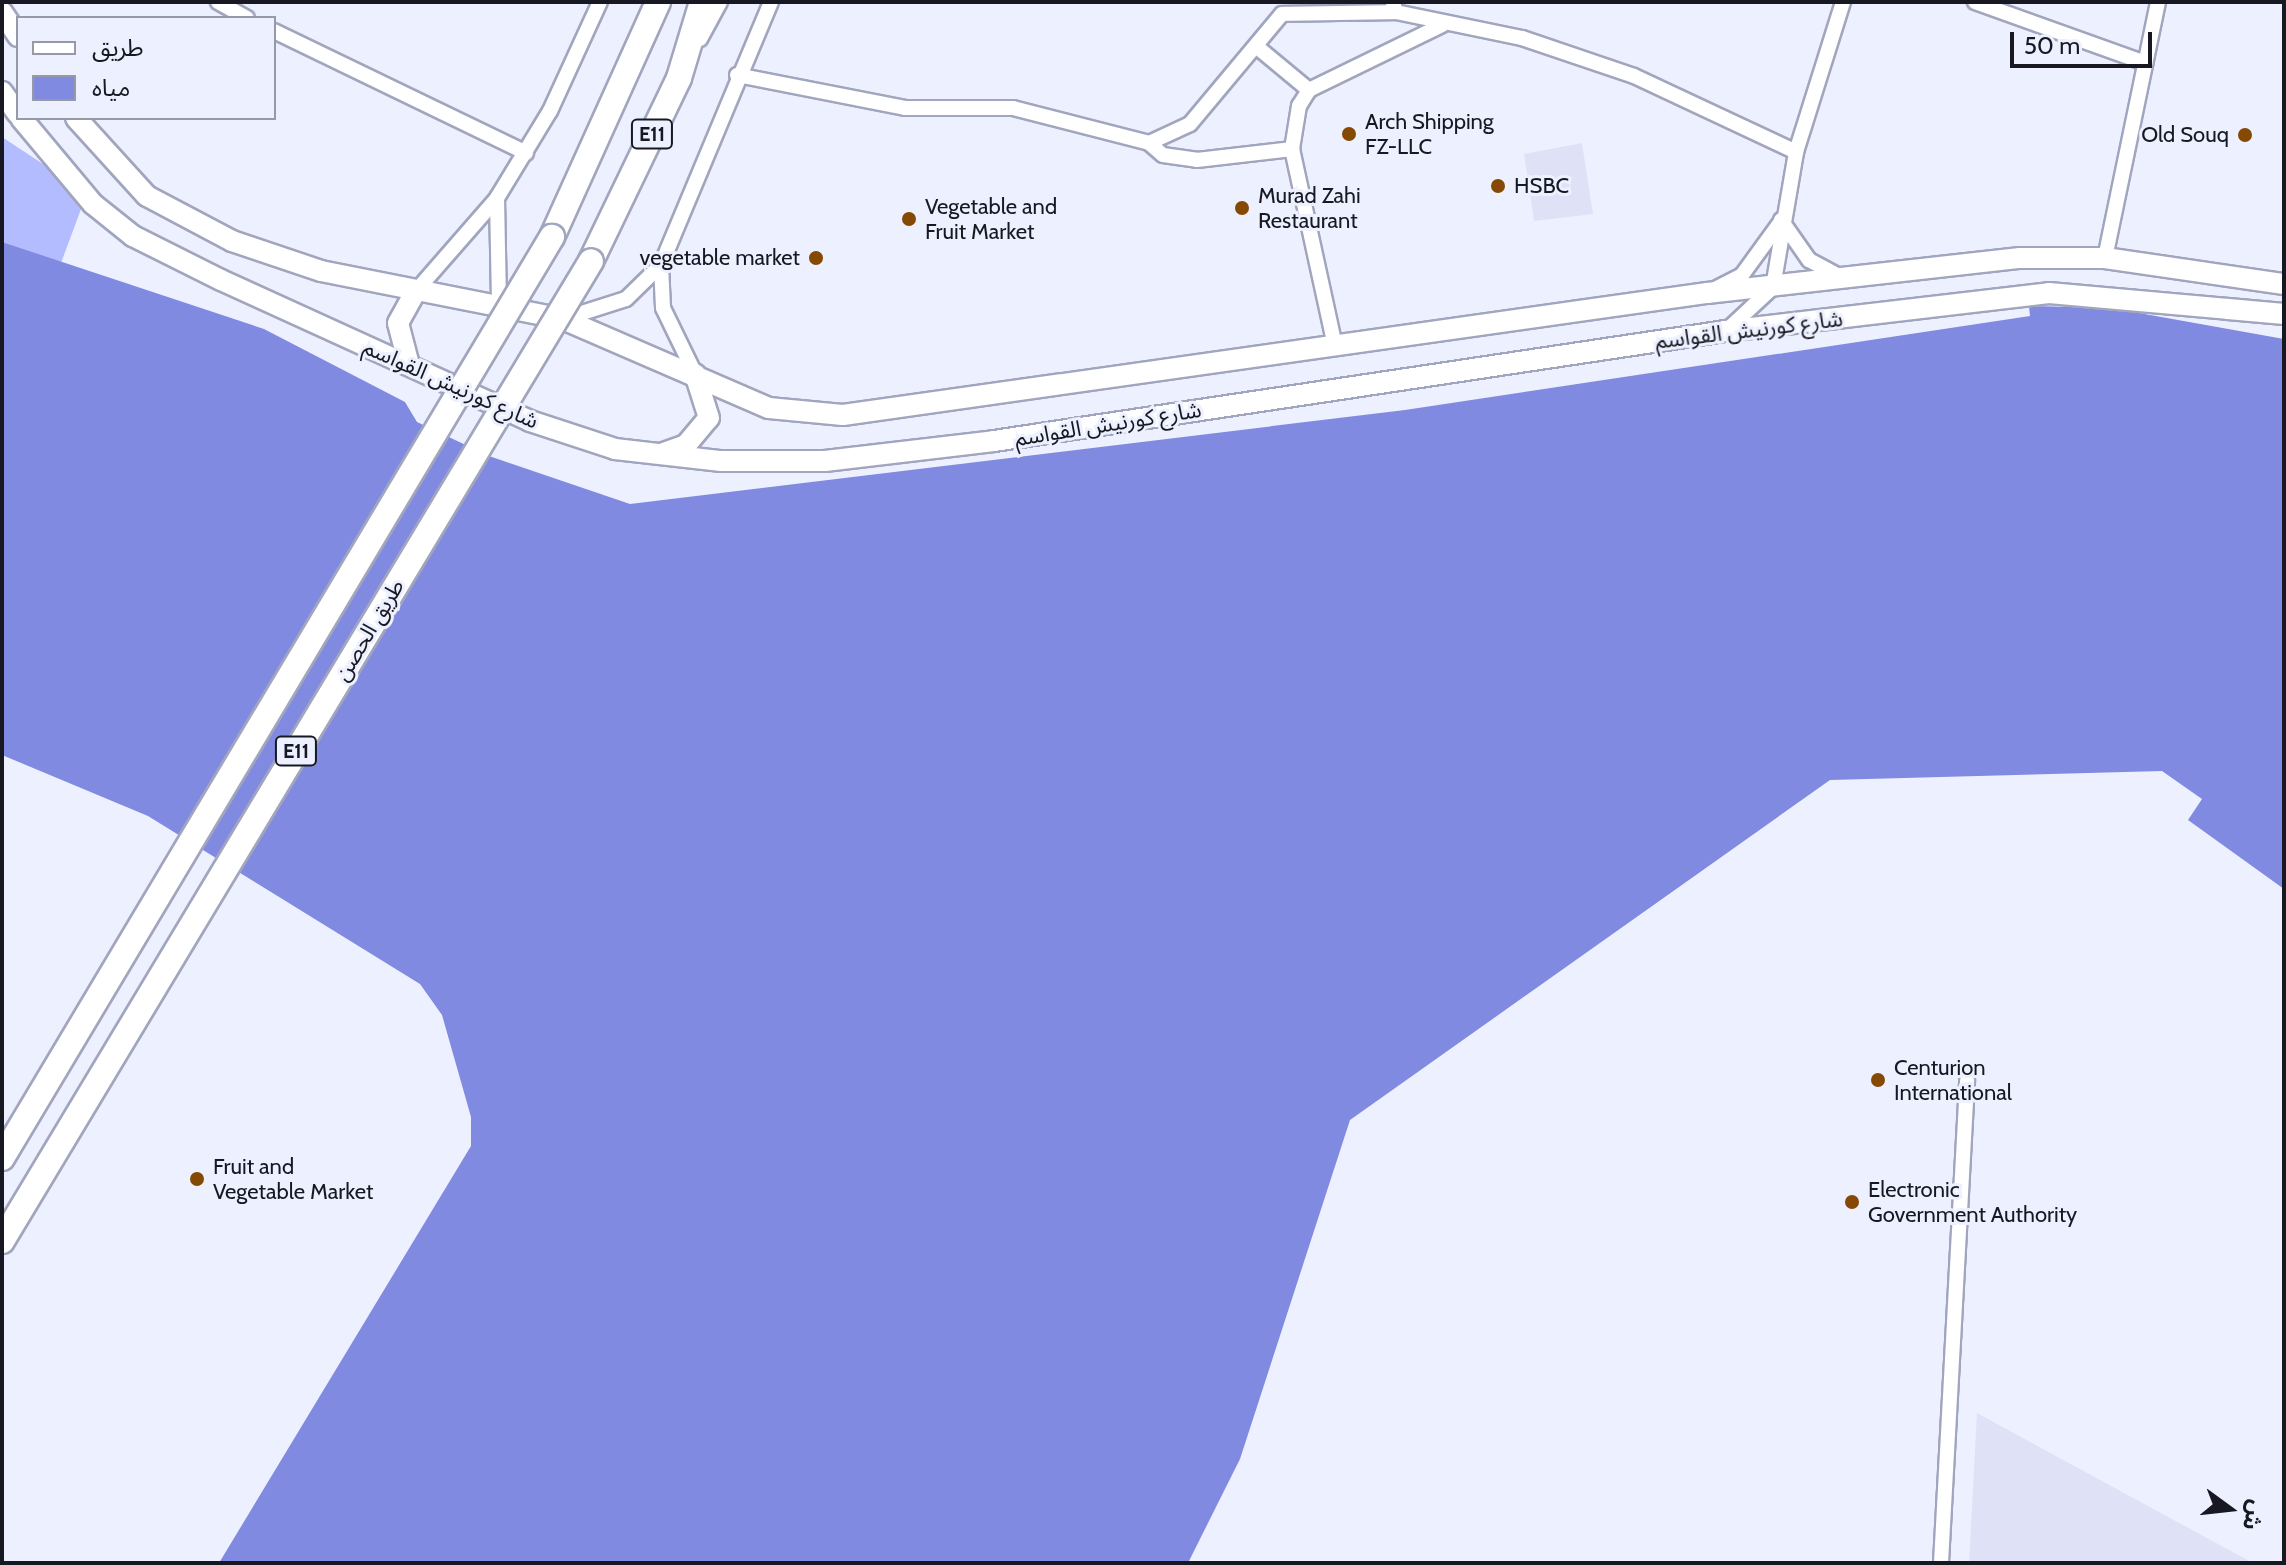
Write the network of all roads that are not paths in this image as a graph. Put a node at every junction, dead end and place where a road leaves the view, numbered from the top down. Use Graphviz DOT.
graph roads {
  1 [pos="218,2"];
  2 [pos="600,2"];
  3 [pos="642,2"];
  4 [pos="658,2"];
  5 [pos="702,2"];
  6 [pos="720,2"];
  7 [pos="771,2"];
  8 [pos="1843,2"];
  9 [pos="1975,2"];
  10 [pos="2158,2"];
  11 [pos="1394,7"];
  12 [pos="2,12"];
  13 [pos="243,16"];
  14 [pos="1442,25"];
  15 [pos="276,32"];
  16 [pos="16,33"];
  17 [pos="1256,46"];
  18 [pos="2145,63"];
  19 [pos="737,75"];
  20 [pos="679,78"];
  21 [pos="1309,90"];
  22 [pos="2,92"];
  23 [pos="16,112"];
  24 [pos="22,120"];
  25 [pos="78,120"];
  26 [pos="1149,143"];
  27 [pos="1292,149"];
  28 [pos="1796,152"];
  29 [pos="526,153"];
  30 [pos="497,198"];
  31 [pos="1781,220"];
  32 [pos="552,237"];
  33 [pos="2105,258"];
  34 [pos="661,265"];
  35 [pos="1843,278"];
  36 [pos="2284,284"];
  37 [pos="1773,287"];
  38 [pos="416,291"];
  39 [pos="1707,293"];
  40 [pos="499,304"];
  41 [pos="2284,314"];
  42 [pos="563,319"];
  43 [pos="1726,331"];
  44 [pos="1335,346"];
  45 [pos="409,365"];
  46 [pos="695,374"];
  47 [pos="656,456"];
  48 [pos="1967,1081"];
  49 [pos="2,1158"];
  50 [pos="2,1241"];
  51 [pos="1941,1563"];
  1 -- 13 [label="street"];
  2 -- 29 [label="street"];
  3 -- 32 [label="main road"];
  4 -- 32 [label="main road, طريق الحصن / E11"];
  5 -- 20 [label="main road, طريق الحصن / E11"];
  6 -- 20 [label="street"];
  7 -- 19 [label="street"];
  8 -- 28 [label="street"];
  9 -- 18 [label="street"];
  10 -- 18 [label="street"];
  11 -- 14 [label="street"];
  11 -- 17 [label="street"];
  12 -- 16 [label="main road"];
  14 -- 21 [label="street"];
  14 -- 28 [label="street"];
  15 -- 29 [label="street"];
  17 -- 21 [label="street"];
  17 -- 26 [label="street"];
  18 -- 33 [label="street"];
  19 -- 26 [label="street"];
  19 -- 34 [label="street"];
  20 -- 50 [label="main road, طريق الحصن / E11, bridge"];
  21 -- 27 [label="street"];
  22 -- 23 [label="main road, شارع كورنيش القواسم"];
  24 -- 45 [label="main road, شارع كورنيش القواسم"];
  25 -- 38 [label="main road, شارع كورنيش القواسم"];
  26 -- 27 [label="street"];
  27 -- 44 [label="street"];
  28 -- 31 [label="street"];
  29 -- 30 [label="street"];
  30 -- 38 [label="street"];
  30 -- 40 [label="street"];
  31 -- 35 [label="street"];
  31 -- 37 [label="street"];
  31 -- 39 [label="street"];
  32 -- 49 [label="main road, طريق الحصن / E11, bridge"];
  33 -- 35 [label="main road, شارع كورنيش القواسم"];
  33 -- 36 [label="main road, شارع كورنيش القواسم"];
  34 -- 42 [label="street"];
  34 -- 46 [label="street"];
  35 -- 37 [label="main road, شارع كورنيش القواسم"];
  37 -- 39 [label="main road, شارع كورنيش القواسم"];
  37 -- 43 [label="street"];
  38 -- 40 [label="main road, شارع كورنيش القواسم"];
  38 -- 45 [label="main road"];
  39 -- 44 [label="main road, شارع كورنيش القواسم"];
  40 -- 42 [label="main road, شارع كورنيش القواسم"];
  41 -- 43 [label="main road, شارع كورنيش القواسم"];
  42 -- 46 [label="main road, شارع كورنيش القواسم"];
  43 -- 47 [label="main road, شارع كورنيش القواسم"];
  44 -- 46 [label="main road, شارع كورنيش القواسم"];
  45 -- 47 [label="main road, شارع كورنيش القواسم"];
  46 -- 47 [label="main road"];
  48 -- 51 [label="street"];
}
